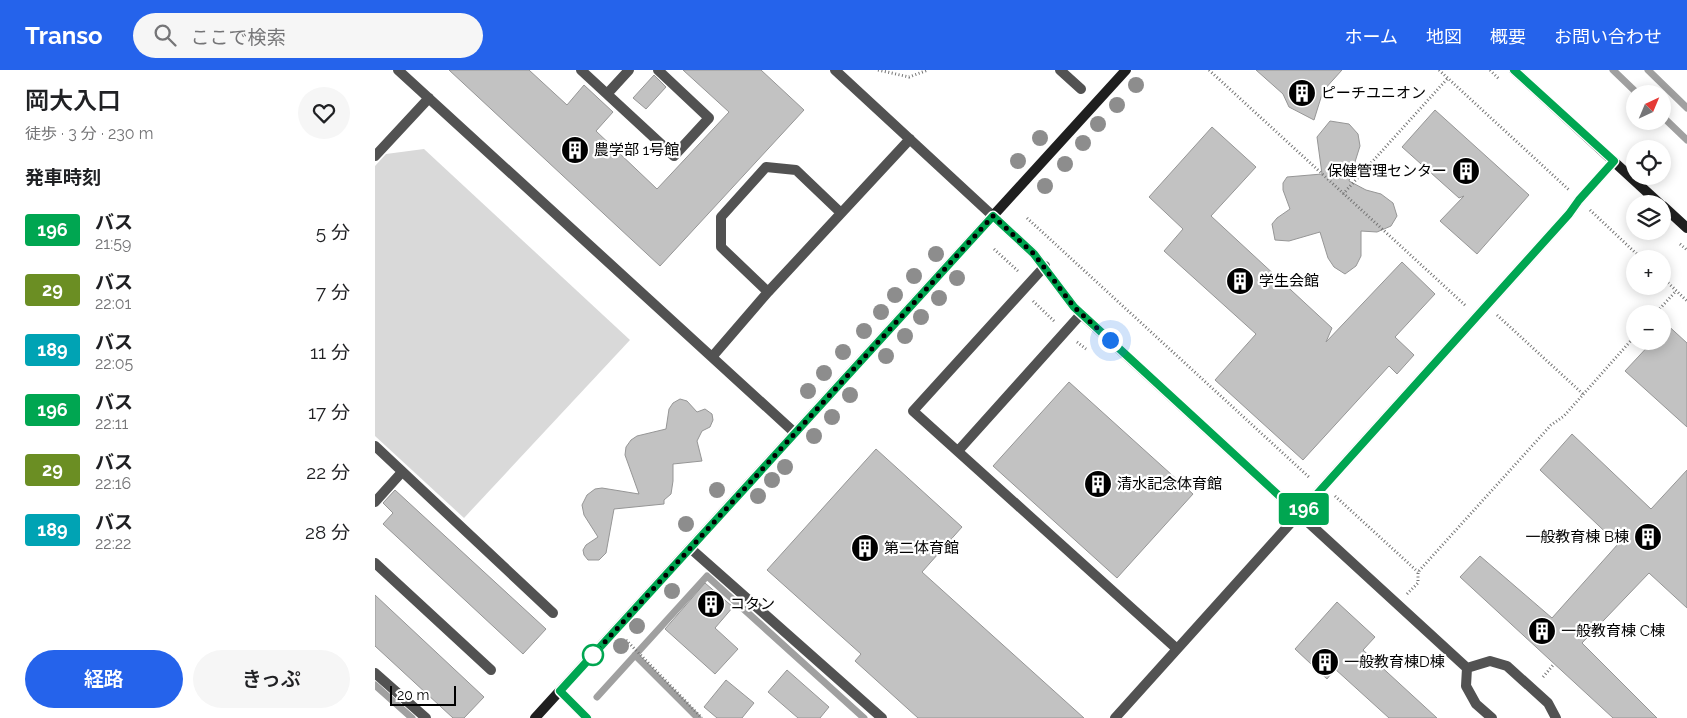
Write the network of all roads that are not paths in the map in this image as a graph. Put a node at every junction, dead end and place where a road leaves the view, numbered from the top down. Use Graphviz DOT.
graph roads {
  1 [pos="581,70"];
  2 [pos="629,70"];
  3 [pos="658,70"];
  4 [pos="835,70"];
  5 [pos="1060,70"];
  6 [pos="1126,70"];
  7 [pos="1514,70"];
  8 [pos="405,72"];
  9 [pos="1081,88"];
  10 [pos="607,94"];
  11 [pos="429,98"];
  12 [pos="910,139"];
  13 [pos="375,156"];
  14 [pos="1614,161"];
  15 [pos="1650,195"];
  16 [pos="841,213"];
  17 [pos="1671,214"];
  18 [pos="993,216"];
  19 [pos="1687,228"];
  20 [pos="1045,266"];
  21 [pos="768,292"];
  22 [pos="1081,314"];
  23 [pos="712,357"];
  24 [pos="795,433"];
  25 [pos="375,446"];
  26 [pos="958,451"];
  27 [pos="402,472"];
  28 [pos="375,502"];
  29 [pos="1299,514"];
  30 [pos="691,548"];
  31 [pos="375,563"];
  32 [pos="553,613"];
  33 [pos="1177,649"];
  34 [pos="1467,668"];
  35 [pos="491,670"];
  36 [pos="375,673"];
  37 [pos="560,691"];
  38 [pos="426,718"];
  39 [pos="535,718"];
  40 [pos="587,718"];
  41 [pos="882,718"];
  42 [pos="1115,718"];
  43 [pos="1492,718"];
  44 [pos="1557,718"];
  1 -- 10 [label="street"];
  2 -- 10 [label="street"];
  3 -- 10 [label="street"];
  4 -- 12 [label="street"];
  5 -- 9 [label="street"];
  6 -- 18 [label="street"];
  7 -- 14 [label="street"];
  8 -- 11 [label="street"];
  11 -- 13 [label="street"];
  11 -- 23 [label="street"];
  12 -- 16 [label="street"];
  12 -- 18 [label="street"];
  14 -- 15 [label="street"];
  14 -- 29 [label="street"];
  16 -- 21 [label="street"];
  16 -- 21 [label="street"];
  17 -- 19 [label="street"];
  18 -- 20 [label="street"];
  18 -- 24 [label="street"];
  20 -- 22 [label="street"];
  20 -- 26 [label="street"];
  21 -- 23 [label="street"];
  22 -- 26 [label="street"];
  22 -- 29 [label="street"];
  23 -- 24 [label="street"];
  24 -- 30 [label="street"];
  25 -- 27 [label="street"];
  26 -- 33 [label="street"];
  27 -- 28 [label="street"];
  27 -- 32 [label="street"];
  29 -- 33 [label="street"];
  29 -- 34 [label="street"];
  30 -- 37 [label="street"];
  30 -- 41 [label="street"];
  31 -- 35 [label="street"];
  33 -- 42 [label="street"];
  34 -- 43 [label="street"];
  34 -- 44 [label="street"];
  36 -- 38 [label="street"];
  37 -- 39 [label="street"];
  37 -- 40 [label="street"];
}
